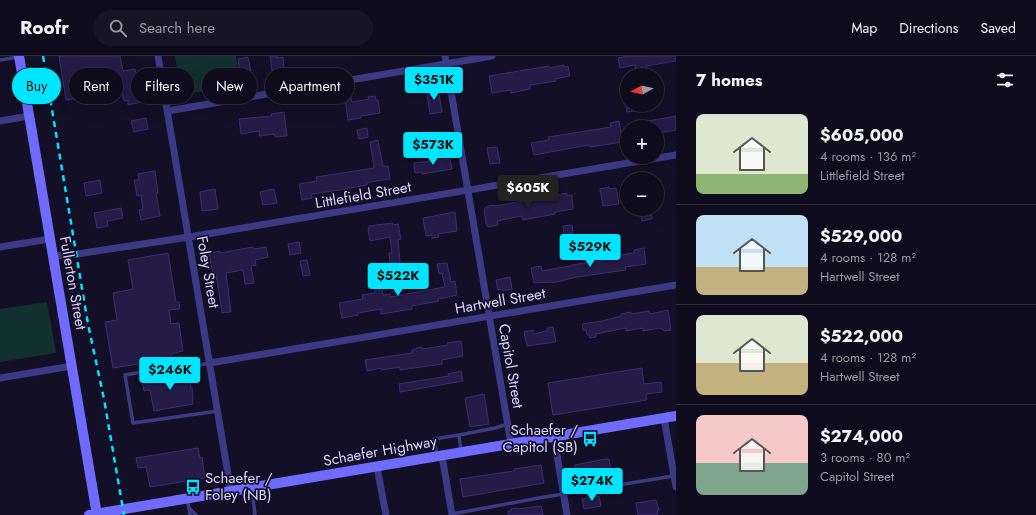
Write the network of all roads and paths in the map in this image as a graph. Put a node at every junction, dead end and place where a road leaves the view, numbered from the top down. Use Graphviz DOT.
graph roads {
  1 [pos="19,56"];
  2 [pos="158,56"];
  3 [pos="492,56"];
  4 [pos="0,60"];
  5 [pos="446,60"];
  6 [pos="167,111"];
  7 [pos="29,116"];
  8 [pos="0,121"];
  9 [pos="676,155"];
  10 [pos="468,190"];
  11 [pos="189,237"];
  12 [pos="50,238"];
  13 [pos="0,246"];
  14 [pos="53,256"];
  15 [pos="676,285"];
  16 [pos="490,316"];
  17 [pos="210,364"];
  18 [pos="72,366"];
  19 [pos="0,378"];
  20 [pos="218,411"];
  21 [pos="676,416"];
  22 [pos="664,418"];
  23 [pos="508,424"];
  24 [pos="458,435"];
  25 [pos="554,437"];
  26 [pos="511,444"];
  27 [pos="462,453"];
  28 [pos="440,456"];
  29 [pos="377,467"];
  30 [pos="675,476"];
  31 [pos="676,487"];
  32 [pos="252,488"];
  33 [pos="231,492"];
  34 [pos="563,494"];
  35 [pos="188,504"];
  36 [pos="94,515"];
  37 [pos="190,515"];
  38 [pos="196,515"];
  39 [pos="254,515"];
  40 [pos="386,515"];
  41 [pos="452,515"];
  42 [pos="567,515"];
  1 -- 4 [label="lane"];
  1 -- 7 [label="street, Fullerton Street"];
  2 -- 6 [label="street, Foley Street"];
  3 -- 5 [label="street"];
  5 -- 6 [label="street"];
  5 -- 10 [label="street, Capitol Street"];
  6 -- 11 [label="street, Foley Street"];
  7 -- 8 [label="street"];
  7 -- 12 [label="street, Fullerton Street"];
  9 -- 10 [label="street, Littlefield Street"];
  10 -- 11 [label="street, Littlefield Street"];
  10 -- 16 [label="street, Capitol Street"];
  11 -- 14 [label="street, Littlefield Street"];
  11 -- 17 [label="street, Foley Street"];
  12 -- 13 [label="street"];
  12 -- 14 [label="street, Fullerton Street"];
  14 -- 18 [label="street, Fullerton Street"];
  15 -- 16 [label="street, Hartwell Street"];
  16 -- 17 [label="street, Hartwell Street"];
  16 -- 23 [label="street, Capitol Street"];
  17 -- 20 [label="street, Foley Street"];
  17 -- 20 [label="lane"];
  18 -- 19 [label="street"];
  18 -- 36 [label="street, Fullerton Street"];
  20 -- 33 [label="street, Foley Street"];
  21 -- 22 [label="street, Schaefer Highway"];
  22 -- 25 [label="street, Schaefer Highway"];
  22 -- 30 [label="street"];
  23 -- 24 [label="lane"];
  23 -- 26 [label="street, Capitol Street"];
  24 -- 27 [label="lane"];
  24 -- 28 [label="lane"];
  25 -- 26 [label="street, Schaefer Highway"];
  25 -- 34 [label="street"];
  26 -- 27 [label="street, Schaefer Highway"];
  27 -- 28 [label="street, Schaefer Highway"];
  28 -- 29 [label="street, Schaefer Highway"];
  28 -- 41 [label="street"];
  29 -- 32 [label="street, Schaefer Highway"];
  29 -- 40 [label="street"];
  30 -- 31 [label="street"];
  30 -- 34 [label="lane"];
  32 -- 33 [label="street, Schaefer Highway"];
  32 -- 39 [label="lane"];
  33 -- 35 [label="street, Schaefer Highway"];
  34 -- 41 [label="lane"];
  34 -- 42 [label="street"];
  35 -- 36 [label="street, Schaefer Highway"];
  35 -- 37 [label="lane"];
  35 -- 38 [label="lane"];
}
